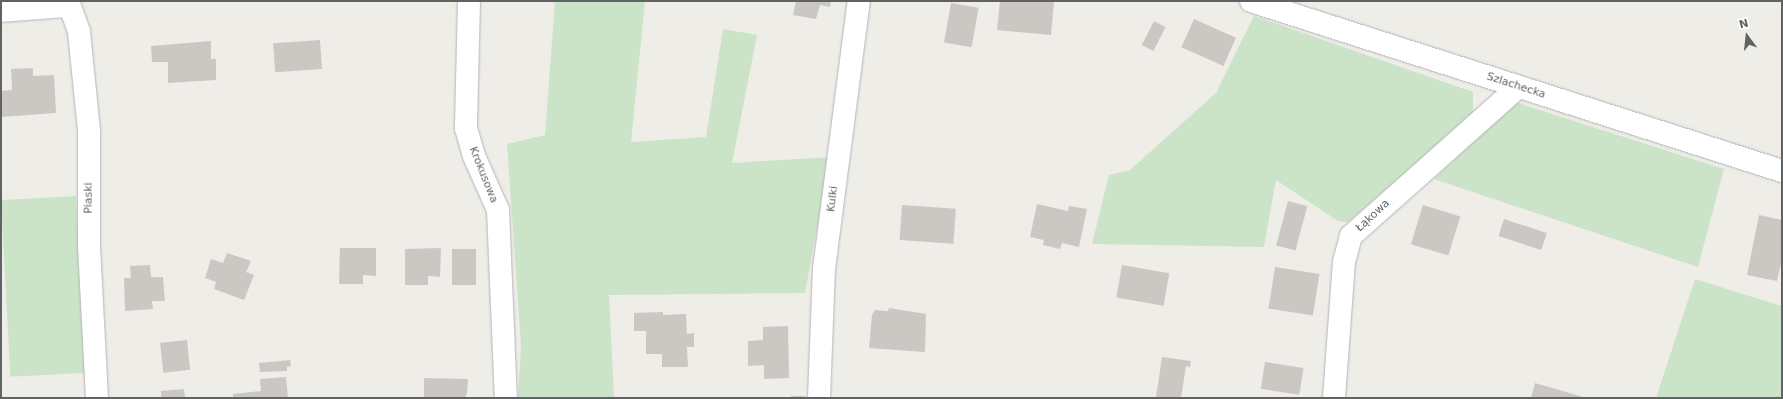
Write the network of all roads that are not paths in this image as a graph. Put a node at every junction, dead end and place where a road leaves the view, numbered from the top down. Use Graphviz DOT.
graph roads {
  1 [pos="469,1"];
  2 [pos="859,1"];
  3 [pos="1251,1"];
  4 [pos="68,4"];
  5 [pos="1,11"];
  6 [pos="1518,87"];
  7 [pos="1782,171"];
  8 [pos="97,398"];
  9 [pos="506,398"];
  10 [pos="819,398"];
  11 [pos="1334,398"];
  1 -- 9 [label="street, Krokusowa"];
  2 -- 10 [label="street, Kulki"];
  3 -- 6 [label="street, Szlachecka"];
  4 -- 5 [label="street"];
  4 -- 8 [label="street, Piaski"];
  6 -- 7 [label="street, Szlachecka"];
  6 -- 11 [label="street, Łąkowa"];
}
